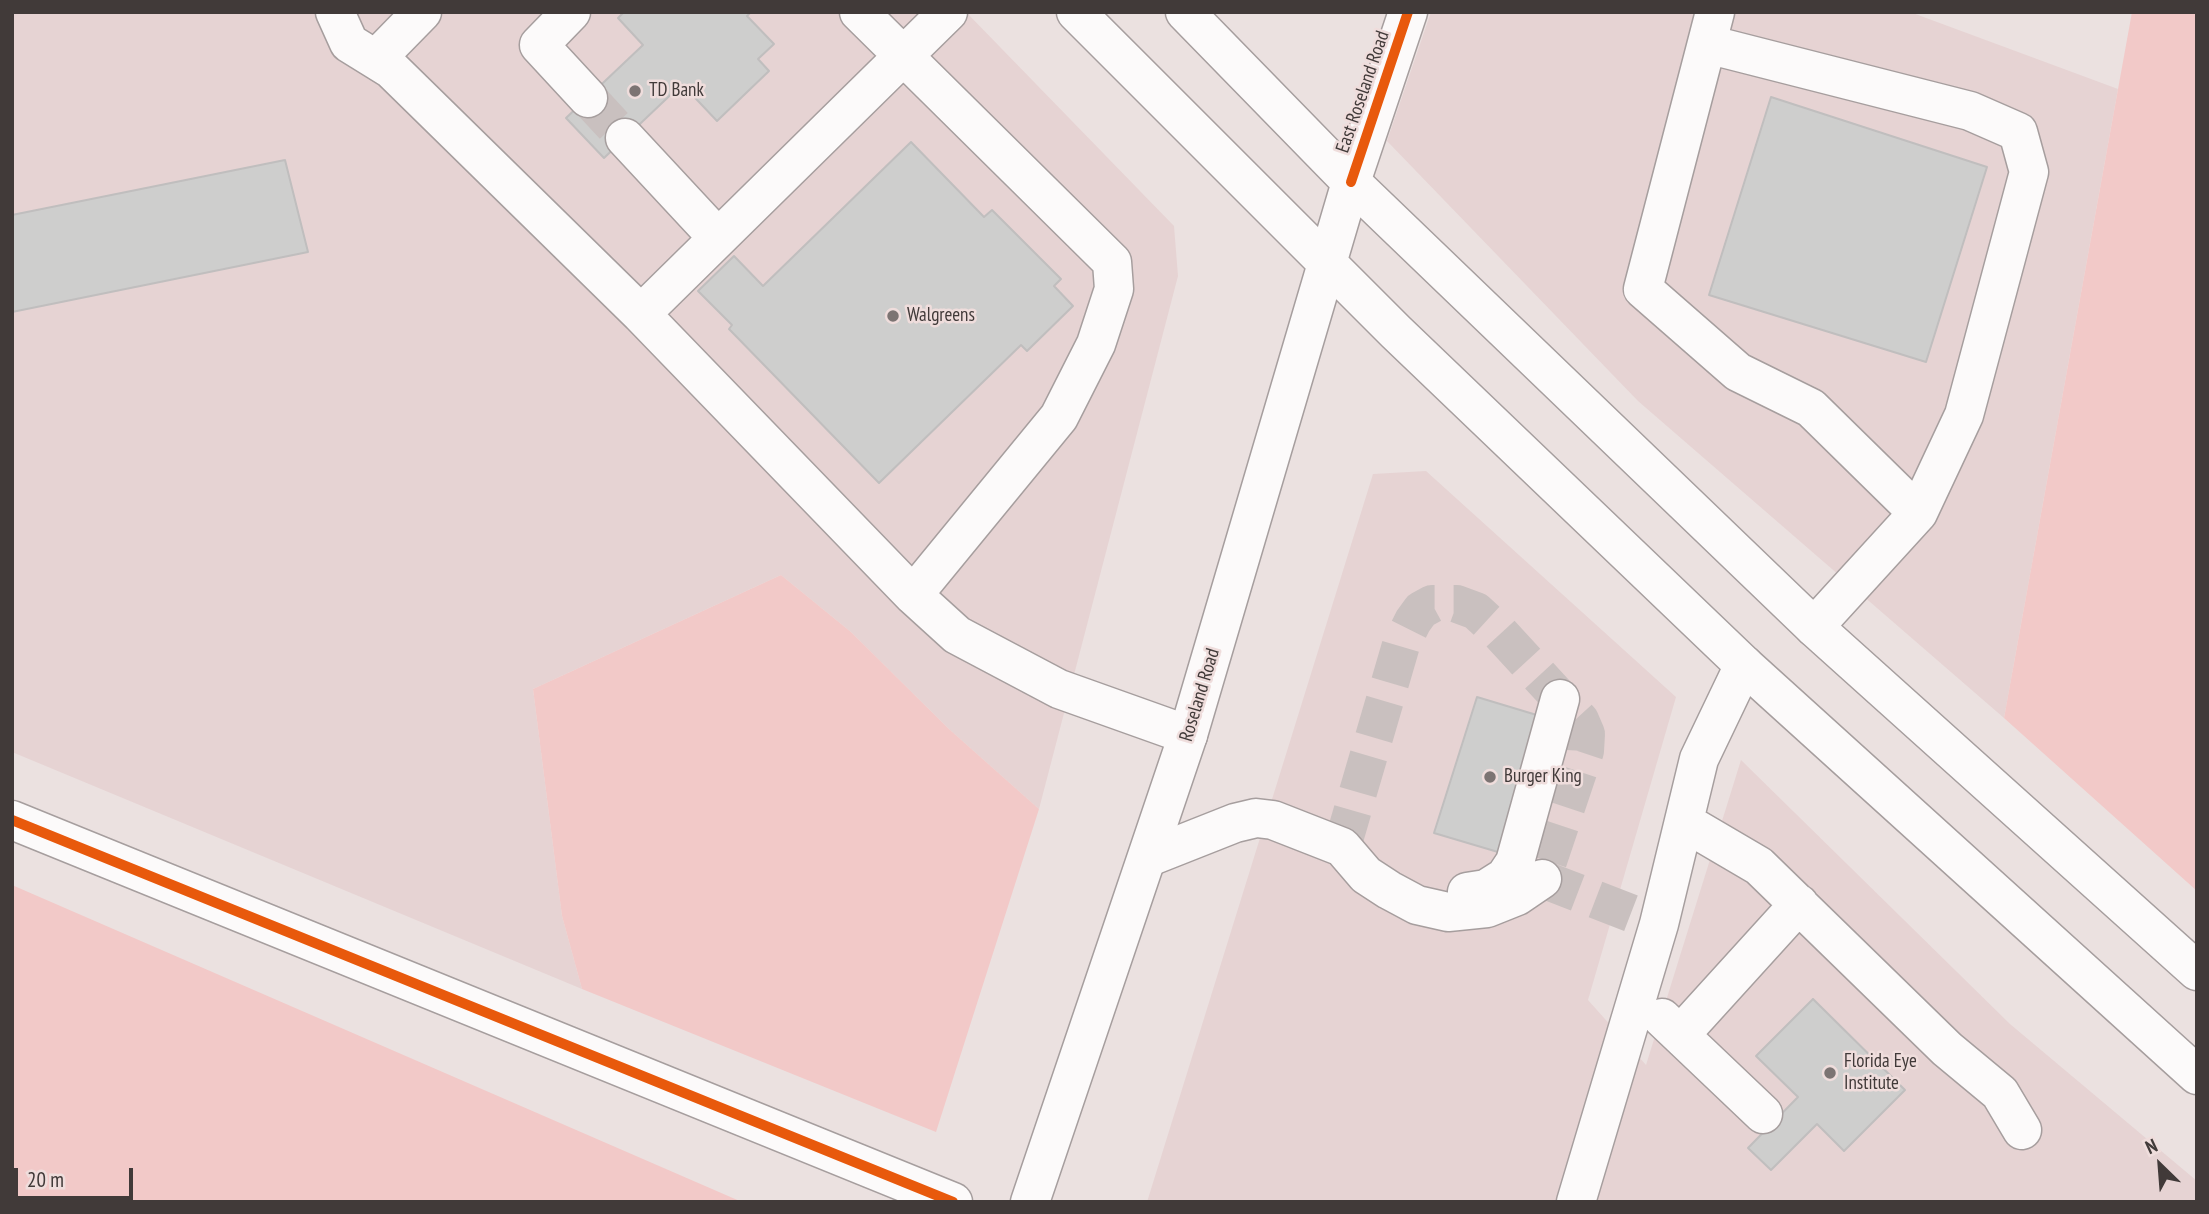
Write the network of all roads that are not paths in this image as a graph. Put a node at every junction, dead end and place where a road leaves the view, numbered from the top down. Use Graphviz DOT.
graph roads {
  1 [pos="335,12"];
  2 [pos="422,12"];
  3 [pos="571,12"];
  4 [pos="859,12"];
  5 [pos="948,12"];
  6 [pos="1076,12"];
  7 [pos="1185,12"];
  8 [pos="1408,12"];
  9 [pos="1711,28"];
  10 [pos="902,57"];
  11 [pos="376,59"];
  12 [pos="588,98"];
  13 [pos="625,138"];
  14 [pos="1351,182"];
  15 [pos="718,238"];
  16 [pos="1326,264"];
  17 [pos="641,314"];
  18 [pos="1917,513"];
  19 [pos="913,595"];
  20 [pos="1814,627"];
  21 [pos="1744,666"];
  22 [pos="1560,699"];
  23 [pos="1188,735"];
  24 [pos="12,820"];
  25 [pos="1684,822"];
  26 [pos="1342,847"];
  27 [pos="1149,857"];
  28 [pos="1542,879"];
  29 [pos="1798,904"];
  30 [pos="2197,971"];
  31 [pos="1638,995"];
  32 [pos="1680,1035"];
  33 [pos="2197,1075"];
  34 [pos="1763,1114"];
  35 [pos="2022,1130"];
  36 [pos="953,1202"];
  37 [pos="1030,1202"];
  38 [pos="1576,1202"];
  1 -- 11 [label="main road"];
  2 -- 11 [label="main road"];
  3 -- 12 [label="main road"];
  4 -- 10 [label="main road"];
  5 -- 10 [label="main road"];
  6 -- 16 [label="main road"];
  7 -- 14 [label="main road"];
  8 -- 14 [label="main road, East Roseland Road"];
  9 -- 18 [label="main road"];
  9 -- 18 [label="main road"];
  10 -- 15 [label="main road"];
  10 -- 19 [label="main road"];
  11 -- 17 [label="main road"];
  13 -- 15 [label="main road"];
  14 -- 16 [label="main road, Roseland Road"];
  14 -- 20 [label="main road"];
  15 -- 17 [label="main road"];
  16 -- 21 [label="main road"];
  16 -- 23 [label="main road, Roseland Road"];
  17 -- 19 [label="main road"];
  18 -- 20 [label="main road"];
  19 -- 23 [label="main road"];
  20 -- 30 [label="main road"];
  21 -- 25 [label="main road"];
  21 -- 33 [label="main road"];
  22 -- 26 [label="main road"];
  23 -- 27 [label="main road, Roseland Road"];
  24 -- 36 [label="main road"];
  25 -- 29 [label="main road"];
  25 -- 31 [label="main road"];
  26 -- 27 [label="main road"];
  26 -- 28 [label="main road"];
  27 -- 37 [label="main road, Roseland Road"];
  29 -- 32 [label="main road"];
  29 -- 35 [label="main road"];
  31 -- 32 [label="main road"];
  31 -- 38 [label="main road"];
  32 -- 34 [label="main road"];
}
